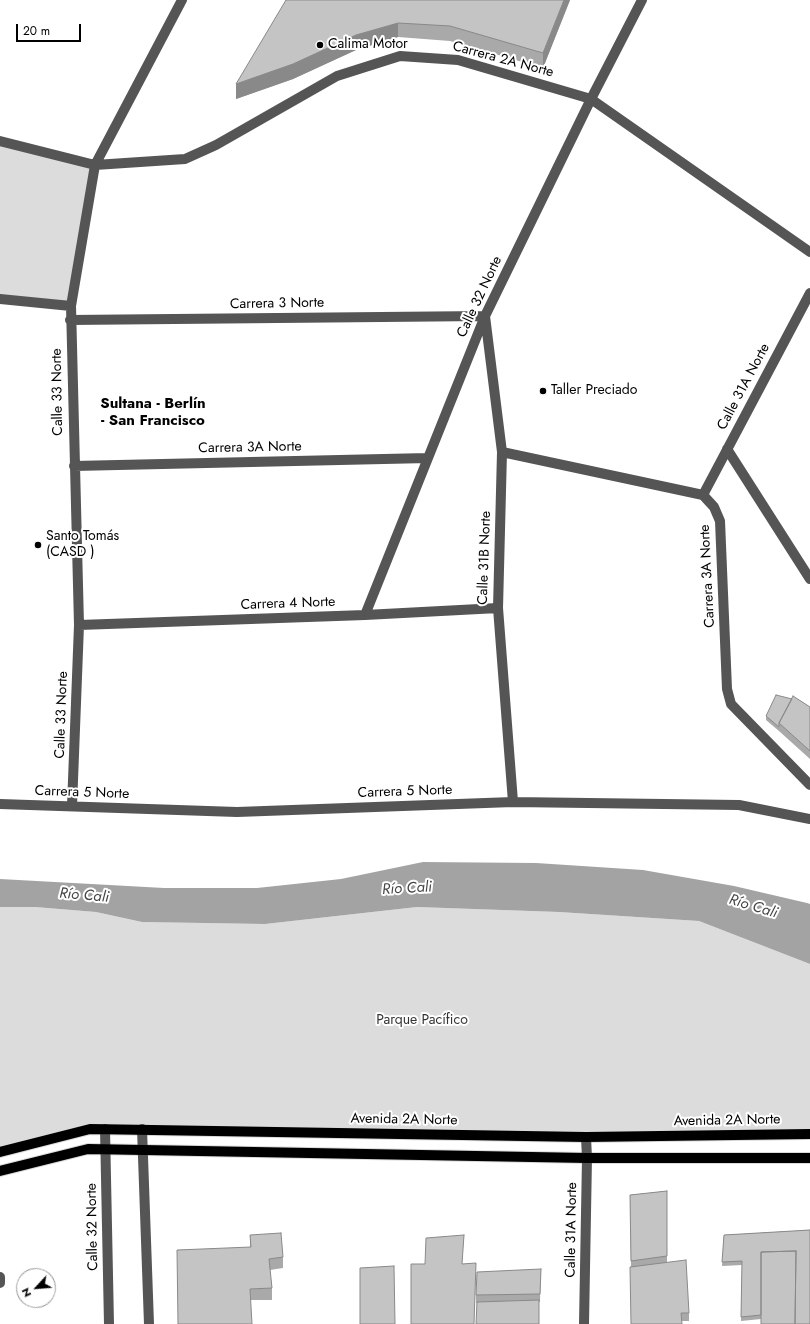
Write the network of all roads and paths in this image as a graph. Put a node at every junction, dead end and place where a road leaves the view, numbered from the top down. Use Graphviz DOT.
graph roads {
  1 [pos="182,0"];
  2 [pos="642,0"];
  3 [pos="591,99"];
  4 [pos="0,141"];
  5 [pos="96,165"];
  6 [pos="810,252"];
  7 [pos="810,293"];
  8 [pos="0,299"];
  9 [pos="71,306"];
  10 [pos="484,316"];
  11 [pos="70,320"];
  12 [pos="727,449"];
  13 [pos="502,452"];
  14 [pos="428,458"];
  15 [pos="74,466"];
  16 [pos="704,495"];
  17 [pos="810,579"];
  18 [pos="498,608"];
  19 [pos="365,615"];
  20 [pos="79,625"];
  21 [pos="810,785"];
  22 [pos="513,802"];
  23 [pos="0,804"];
  24 [pos="72,806"];
  25 [pos="810,818"];
  26 [pos="105,1129"];
  27 [pos="142,1129"];
  28 [pos="810,1134"];
  29 [pos="586,1136"];
  30 [pos="105,1149"];
  31 [pos="142,1151"];
  32 [pos="0,1152"];
  33 [pos="587,1158"];
  34 [pos="810,1158"];
  35 [pos="0,1171"];
  36 [pos="0,1277"];
  37 [pos="0,1283"];
  38 [pos="109,1324"];
  39 [pos="148,1324"];
  40 [pos="584,1324"];
  1 -- 5 [label="street, Calle 33 Norte"];
  2 -- 3 [label="street, Calle 32 Norte"];
  3 -- 5 [label="street, Carrera 2A Norte"];
  3 -- 6 [label="street, Carrera 2A Norte"];
  3 -- 10 [label="street, Calle 32 Norte"];
  4 -- 5 [label="street, Carrera 2A Norte"];
  5 -- 9 [label="street, Calle 33 Norte"];
  7 -- 12 [label="street, Calle 31A Norte"];
  8 -- 9 [label="street"];
  9 -- 11 [label="street, Calle 33 Norte"];
  10 -- 11 [label="street, Carrera 3 Norte"];
  10 -- 13 [label="street, Calle 31B Norte"];
  10 -- 14 [label="street, Calle 32 Norte"];
  11 -- 15 [label="street, Calle 33 Norte"];
  12 -- 16 [label="street, Calle 31A Norte"];
  12 -- 17 [label="street"];
  13 -- 16 [label="street"];
  13 -- 18 [label="street, Calle 31B Norte"];
  14 -- 15 [label="street, Carrera 3A Norte"];
  14 -- 19 [label="street, Calle 32 Norte"];
  15 -- 20 [label="street, Calle 33 Norte"];
  16 -- 21 [label="street, Carrera 3A Norte"];
  18 -- 19 [label="street, Carrera 4 Norte"];
  18 -- 22 [label="street, Calle 31B Norte"];
  19 -- 20 [label="street, Carrera 4 Norte"];
  20 -- 24 [label="street, Calle 33 Norte"];
  22 -- 24 [label="street, Carrera 5 Norte"];
  22 -- 25 [label="street, Carrera 5 Norte"];
  23 -- 24 [label="street, Carrera 5 Norte"];
  26 -- 27 [label="main road, Avenida 2A Norte"];
  26 -- 30 [label="street, Calle 32 Norte"];
  26 -- 32 [label="main road, Avenida 2A Norte"];
  27 -- 29 [label="main road, Avenida 2A Norte"];
  27 -- 31 [label="street"];
  28 -- 29 [label="main road, Avenida 2A Norte"];
  29 -- 33 [label="street, Calle 31A Norte"];
  30 -- 31 [label="main road"];
  30 -- 35 [label="main road"];
  30 -- 38 [label="street, Calle 32 Norte"];
  31 -- 33 [label="main road"];
  31 -- 39 [label="street"];
  33 -- 34 [label="main road"];
  33 -- 40 [label="street, Calle 31A Norte"];
  36 -- 37 [label="street"];
}
